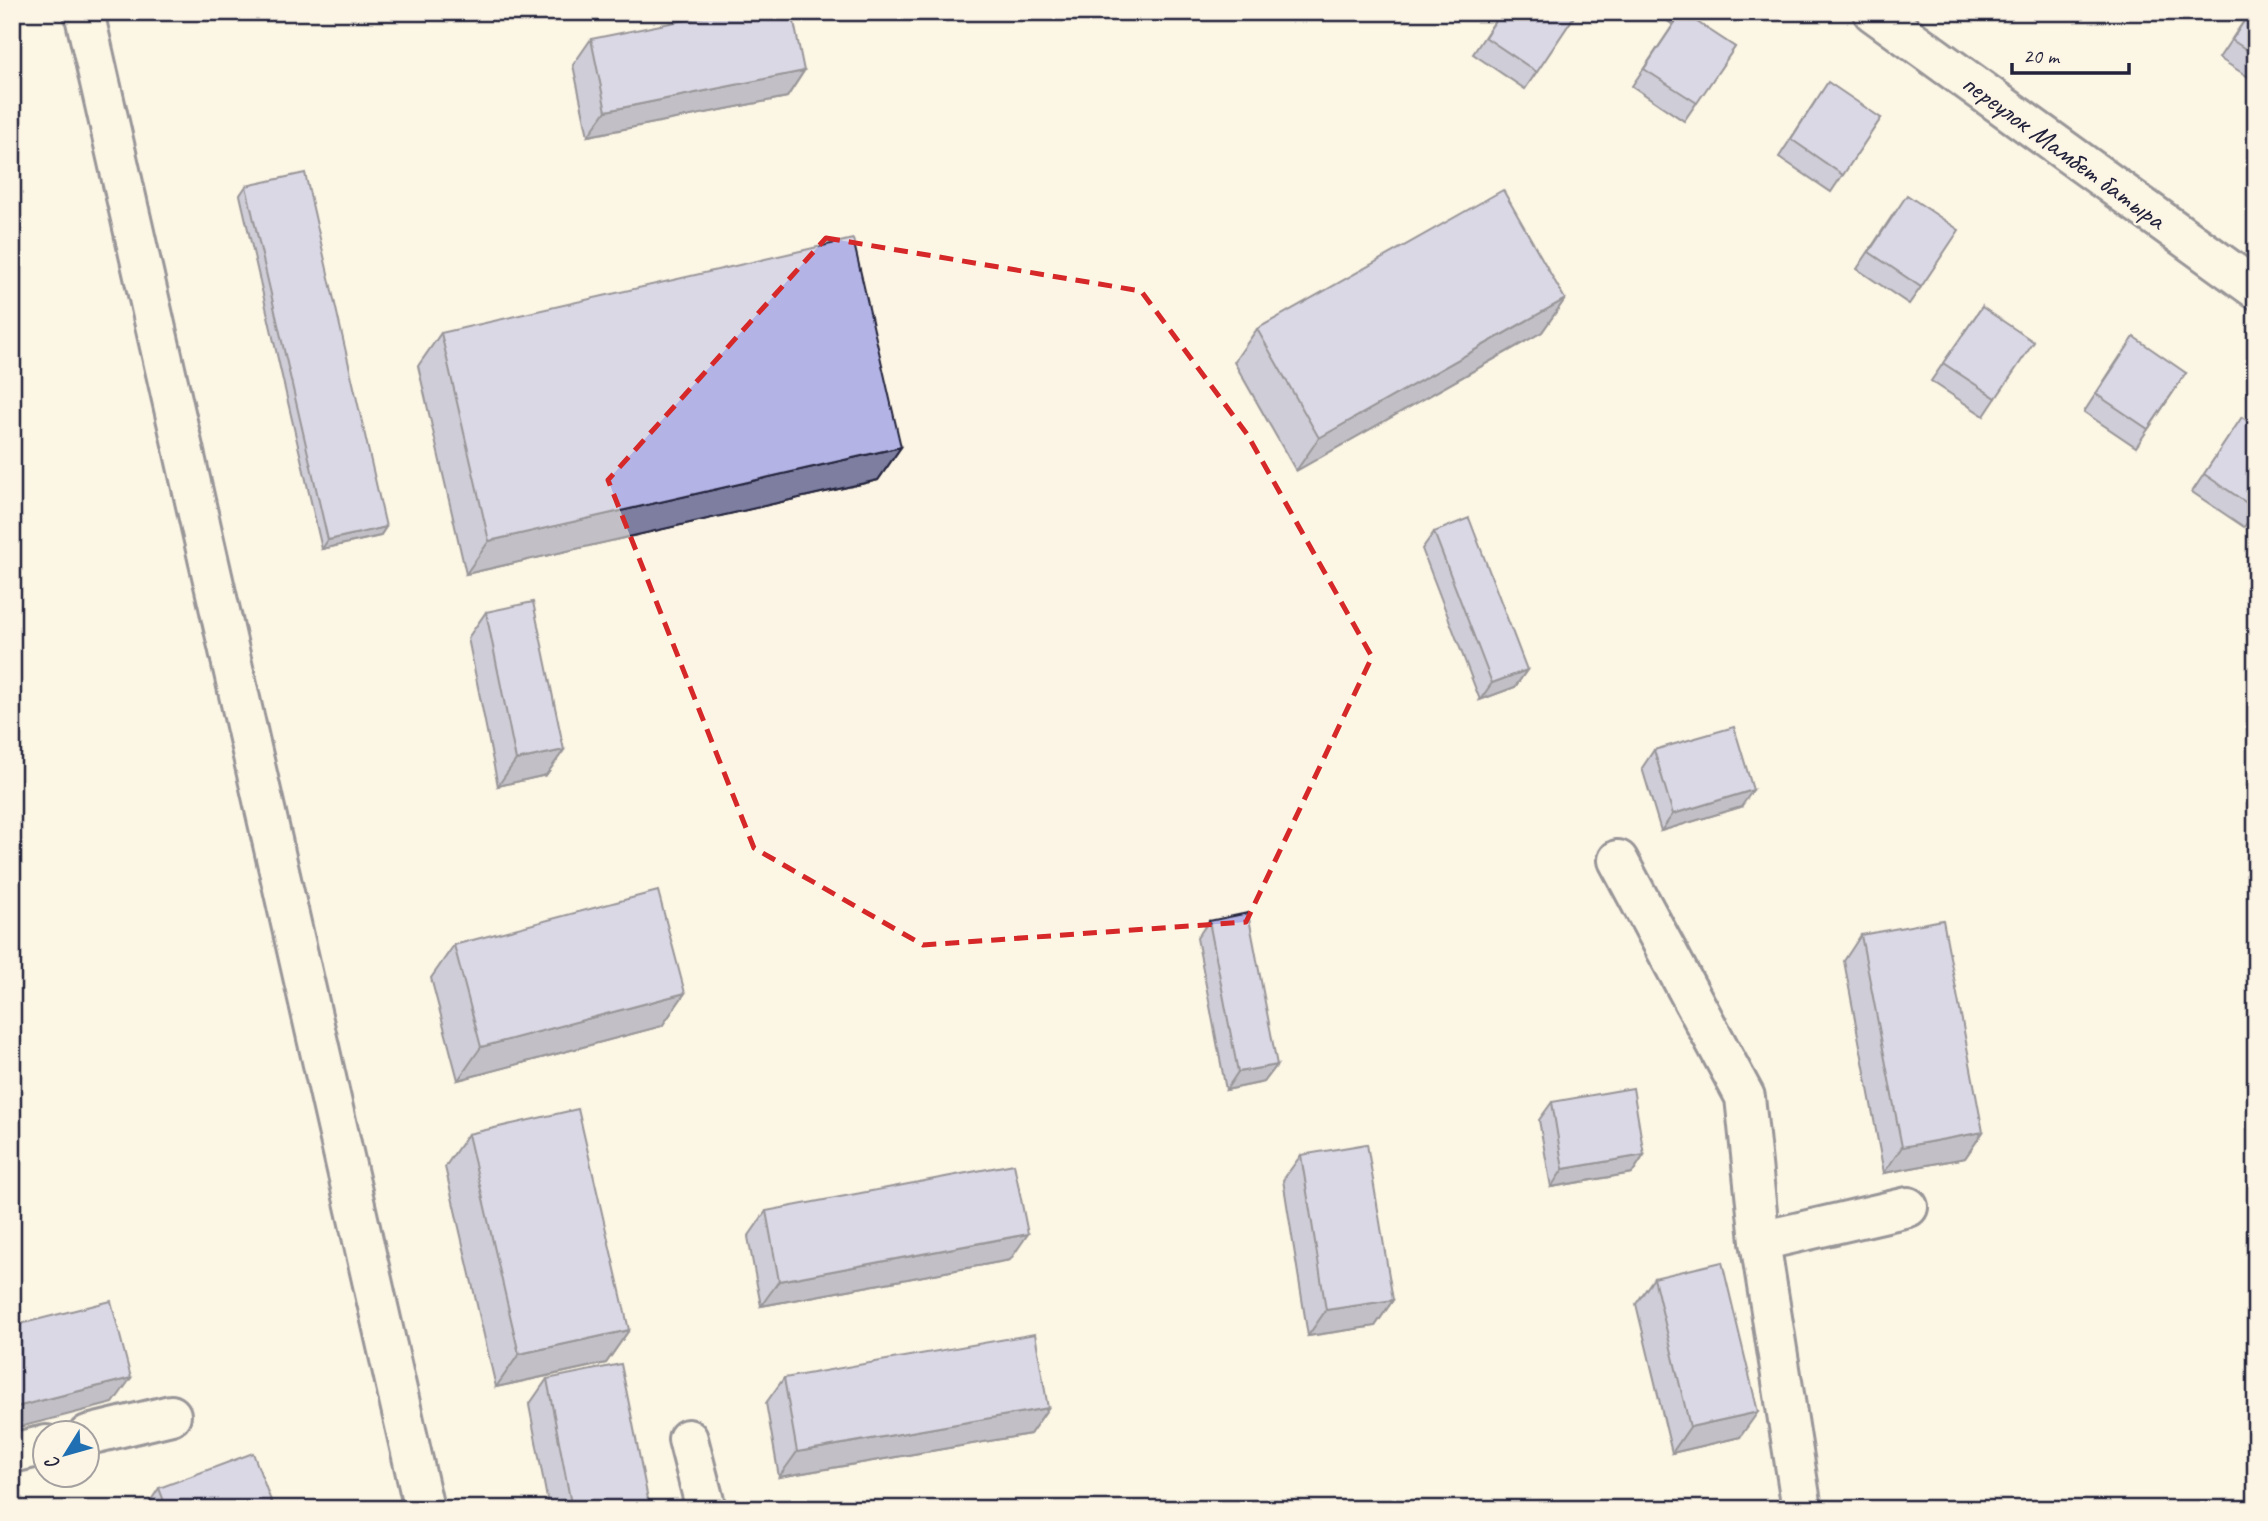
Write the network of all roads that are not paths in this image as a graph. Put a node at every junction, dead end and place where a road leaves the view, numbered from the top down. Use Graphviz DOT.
graph roads {
  1 [pos="85,12"];
  2 [pos="1873,12"];
  3 [pos="2256,289"];
  4 [pos="1618,860"];
  5 [pos="1908,1207"];
  6 [pos="1760,1241"];
  7 [pos="171,1415"];
  8 [pos="102,1432"];
  9 [pos="688,1439"];
  10 [pos="32,1448"];
  11 [pos="12,1453"];
  12 [pos="424,1509"];
  13 [pos="706,1509"];
  14 [pos="1802,1509"];
  1 -- 12 [label="street"];
  2 -- 3 [label="street, переулок Мамбет батыра"];
  4 -- 6 [label="street"];
  5 -- 6 [label="street"];
  6 -- 14 [label="street"];
  7 -- 8 [label="street"];
  9 -- 13 [label="street"];
  10 -- 11 [label="street"];
}
